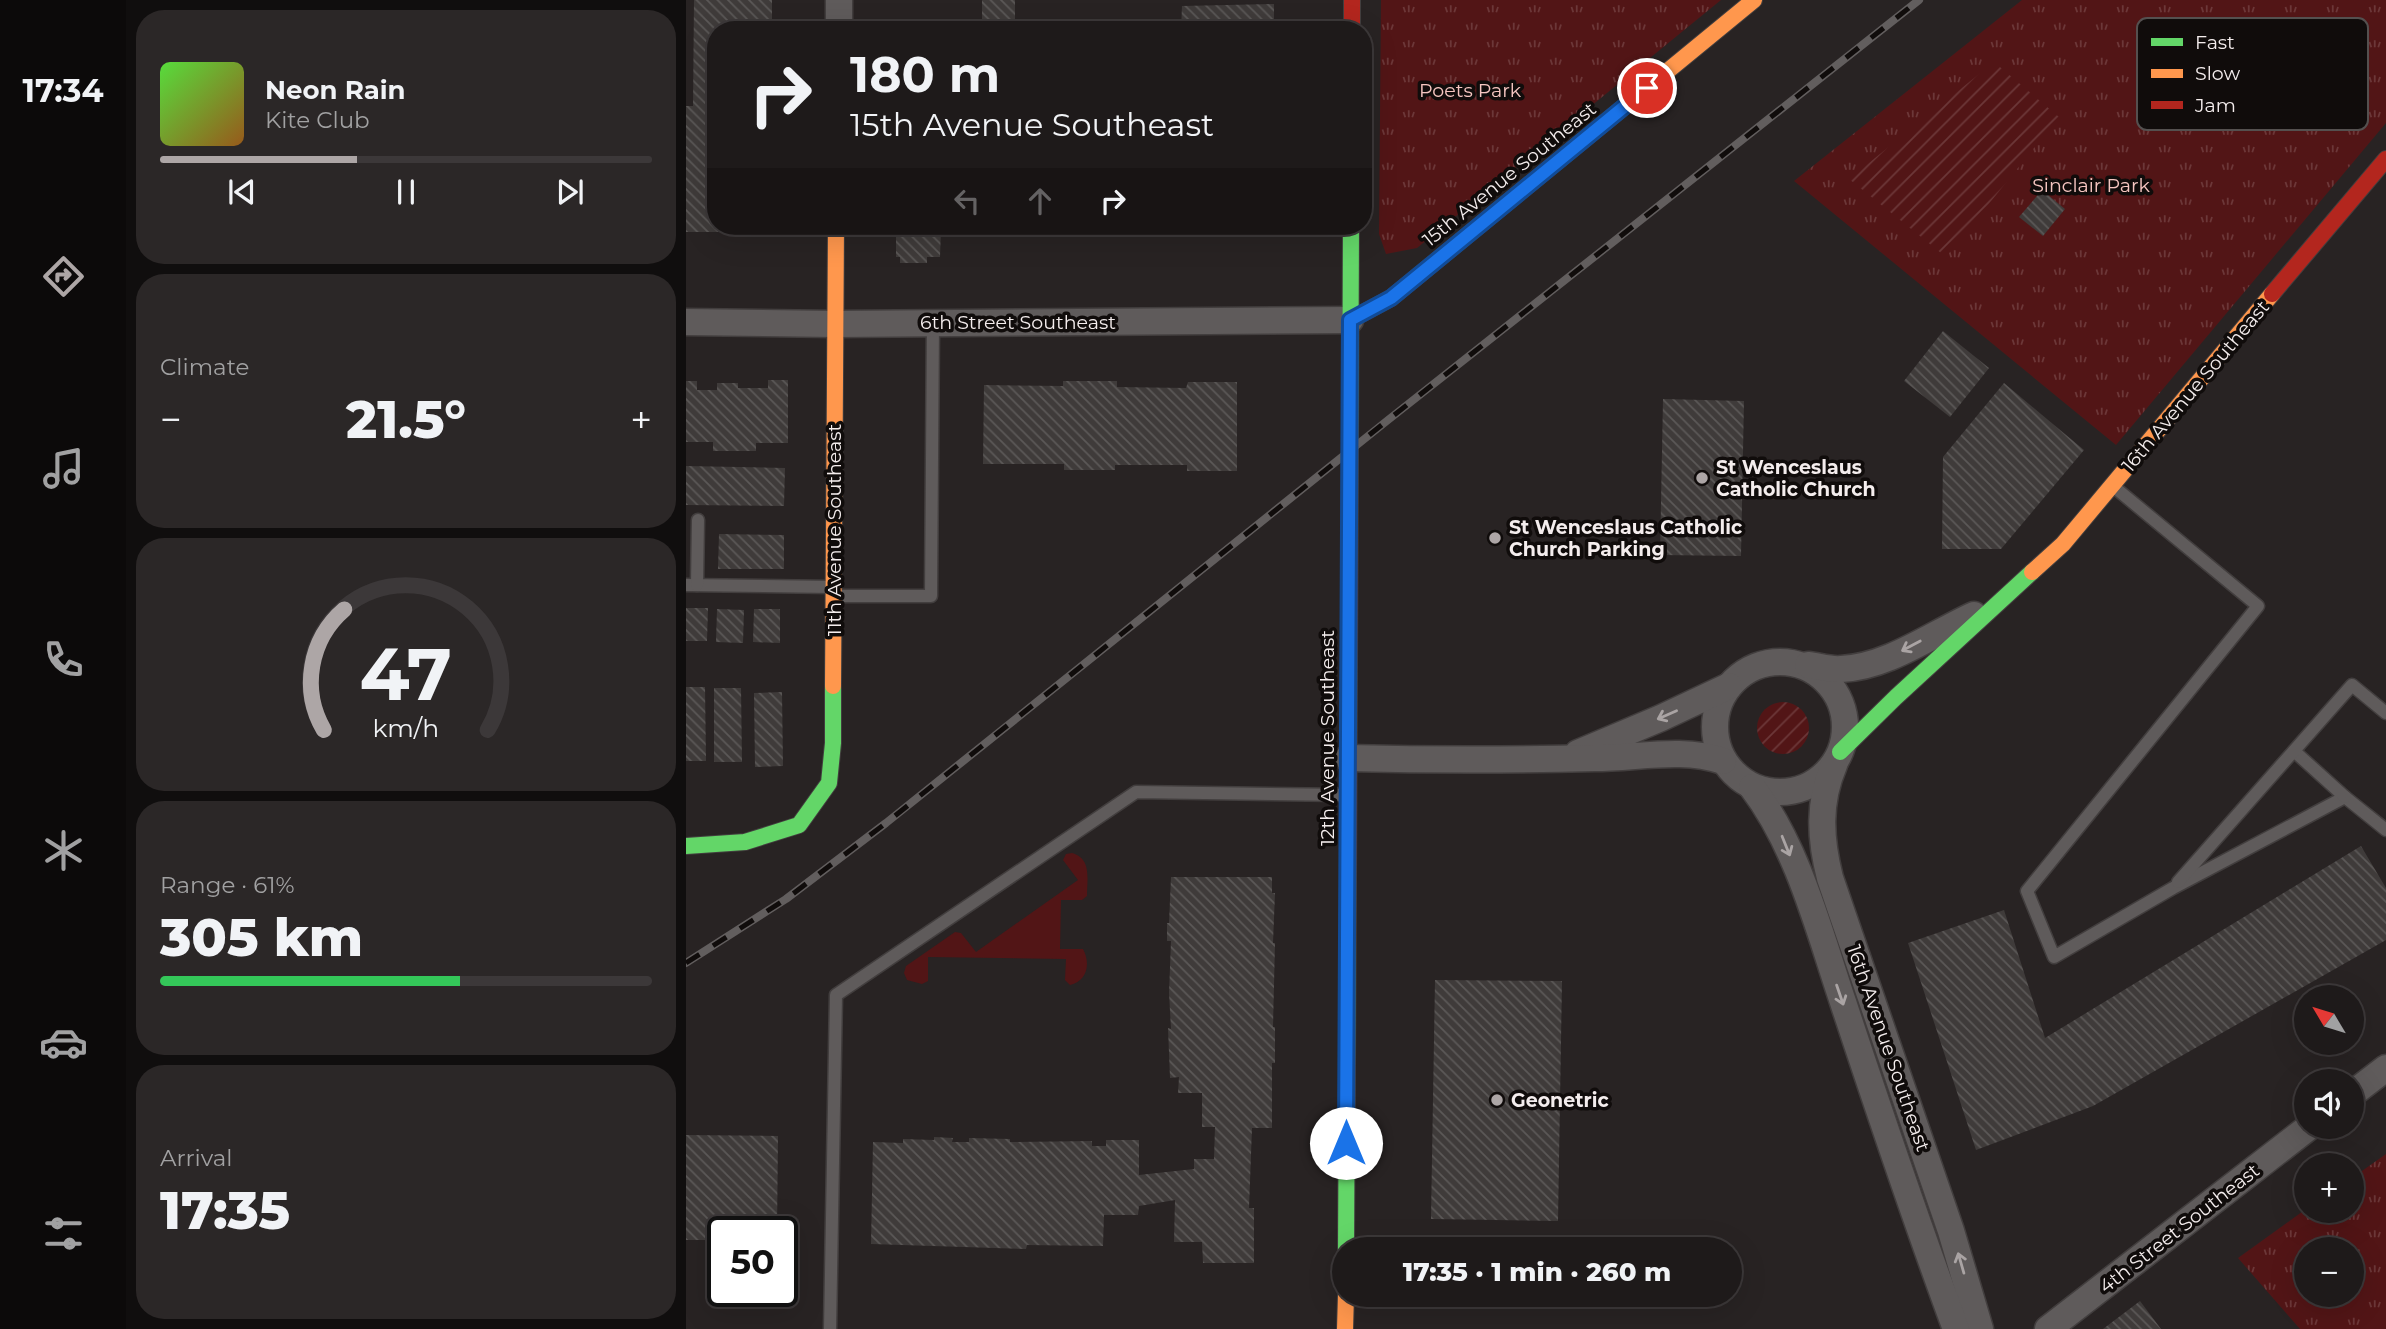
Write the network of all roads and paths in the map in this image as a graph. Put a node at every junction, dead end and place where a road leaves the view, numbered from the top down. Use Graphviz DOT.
graph roads {
  1 [pos="839,0"];
  2 [pos="1352,0"];
  3 [pos="1754,0"];
  4 [pos="839,21"];
  5 [pos="1352,21"];
  6 [pos="2386,159"];
  7 [pos="836,235"];
  8 [pos="1350,235"];
  9 [pos="1350,320"];
  10 [pos="686,322"];
  11 [pos="933,322"];
  12 [pos="835,324"];
  13 [pos="2112,485"];
  14 [pos="698,520"];
  15 [pos="692,585"];
  16 [pos="834,592"];
  17 [pos="1995,606"];
  18 [pos="1789,662"];
  19 [pos="1728,685"];
  20 [pos="2386,713"];
  21 [pos="2294,751"];
  22 [pos="1348,758"];
  23 [pos="1837,758"];
  24 [pos="1563,759"];
  25 [pos="1723,761"];
  26 [pos="1752,787"];
  27 [pos="1348,795"];
  28 [pos="2345,797"];
  29 [pos="2386,830"];
  30 [pos="686,846"];
  31 [pos="2173,888"];
  32 [pos="2386,1068"];
  33 [pos="2364,1085"];
  34 [pos="2294,1139"];
  35 [pos="1346,1237"];
  36 [pos="1346,1307"];
  37 [pos="830,1329"];
  38 [pos="1345,1329"];
  39 [pos="1956,1329"];
  40 [pos="1980,1329"];
  41 [pos="2048,1329"];
  1 -- 4 [label="street"];
  2 -- 5 [label="street"];
  3 -- 9 [label="street, 15th Avenue Southeast"];
  6 -- 13 [label="street, 16th Avenue Southeast"];
  7 -- 12 [label="street, 11th Avenue Southeast"];
  8 -- 9 [label="street, 12th Avenue Southeast"];
  9 -- 11 [label="street, 6th Street Southeast"];
  9 -- 22 [label="street, 12th Avenue Southeast"];
  10 -- 12 [label="street, 6th Street Southeast"];
  11 -- 12 [label="street, 6th Street Southeast"];
  11 -- 16 [label="lane"];
  12 -- 16 [label="street, 11th Avenue Southeast"];
  13 -- 17 [label="street, 16th Avenue Southeast"];
  13 -- 31 [label="lane"];
  14 -- 15 [label="lane"];
  15 -- 16 [label="lane"];
  16 -- 30 [label="street, 11th Avenue Southeast"];
  17 -- 18 [label="street, 16th Avenue Southeast, one-way"];
  17 -- 23 [label="street, 16th Avenue Southeast"];
  18 -- 19 [label="street"];
  18 -- 23 [label="street"];
  19 -- 24 [label="street, one-way"];
  19 -- 25 [label="street"];
  20 -- 21 [label="lane"];
  21 -- 28 [label="lane"];
  21 -- 31 [label="lane"];
  22 -- 24 [label="street"];
  22 -- 27 [label="street, 12th Avenue Southeast"];
  23 -- 26 [label="street"];
  40 -- 23 [label="street, 16th Avenue Southeast, one-way"];
  24 -- 25 [label="street"];
  25 -- 26 [label="street"];
  26 -- 39 [label="street, 16th Avenue Southeast, one-way"];
  27 -- 35 [label="street, 12th Avenue Southeast"];
  27 -- 37 [label="lane"];
  28 -- 29 [label="lane"];
  28 -- 31 [label="lane"];
  32 -- 33 [label="street"];
  34 -- 41 [label="street, 4th Street Southeast"];
  36 -- 38 [label="street"];
}
